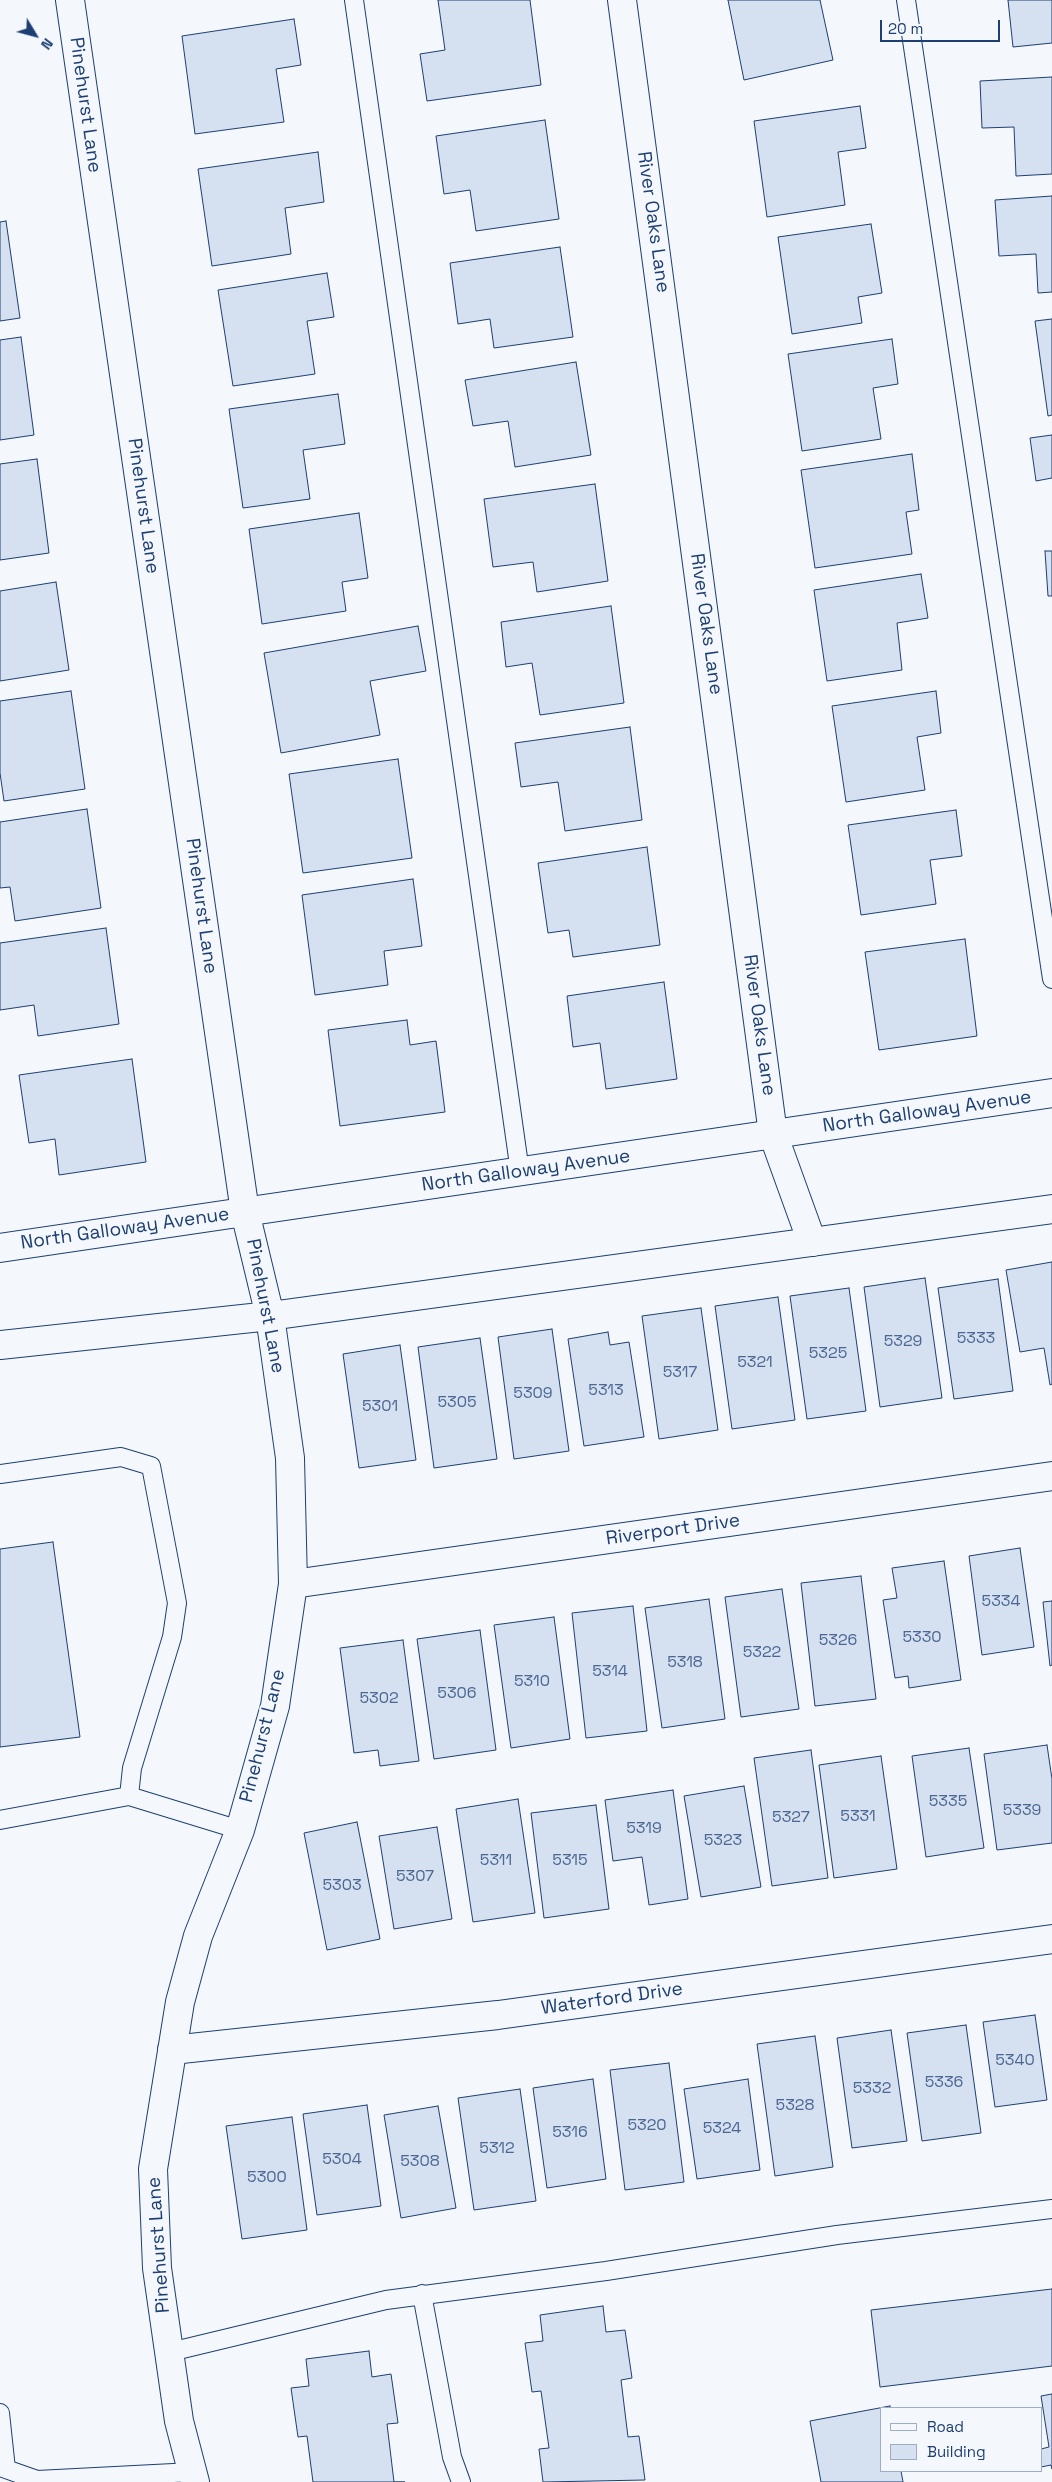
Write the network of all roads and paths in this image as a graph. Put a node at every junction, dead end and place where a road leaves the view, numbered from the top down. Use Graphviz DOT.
graph roads {
  1 [pos="70,0"];
  2 [pos="354,0"];
  3 [pos="622,0"];
  4 [pos="906,0"];
  5 [pos="1052,979"];
  6 [pos="1052,1093"];
  7 [pos="773,1134"];
  8 [pos="520,1172"];
  9 [pos="1052,1209"];
  10 [pos="246,1212"];
  11 [pos="812,1242"];
  12 [pos="0,1248"];
  13 [pos="270,1316"];
  14 [pos="0,1345"];
  15 [pos="0,1474"];
  16 [pos="1052,1476"];
  17 [pos="293,1584"];
  18 [pos="129,1796"];
  19 [pos="0,1820"];
  20 [pos="240,1830"];
  21 [pos="1052,1939"];
  22 [pos="172,2050"];
  23 [pos="1052,2209"];
  24 [pos="422,2294"];
  25 [pos="170,2352"];
  26 [pos="0,2413"];
  27 [pos="3,2468"];
  28 [pos="194,2477"];
  29 [pos="461,2482"];
  1 -- 10 [label="street, Pinehurst Lane"];
  2 -- 8 [label="lane"];
  3 -- 7 [label="street, River Oaks Lane"];
  4 -- 5 [label="lane"];
  6 -- 7 [label="street, North Galloway Avenue"];
  7 -- 8 [label="street, North Galloway Avenue"];
  7 -- 11 [label="street, River Oaks Lane"];
  8 -- 10 [label="street, North Galloway Avenue"];
  9 -- 11 [label="street"];
  10 -- 12 [label="street, North Galloway Avenue"];
  10 -- 13 [label="street, Pinehurst Lane"];
  11 -- 13 [label="street"];
  13 -- 14 [label="street"];
  13 -- 17 [label="street, Pinehurst Lane"];
  15 -- 18 [label="lane"];
  16 -- 17 [label="street, Riverport Drive"];
  17 -- 20 [label="street, Pinehurst Lane"];
  18 -- 19 [label="lane"];
  18 -- 20 [label="lane"];
  20 -- 22 [label="street, Pinehurst Lane"];
  21 -- 22 [label="street, Waterford Drive"];
  22 -- 25 [label="street, Pinehurst Lane"];
  23 -- 24 [label="lane"];
  24 -- 25 [label="lane"];
  24 -- 29 [label="lane"];
  25 -- 28 [label="street, Pinehurst Lane"];
  26 -- 27 [label="lane"];
  27 -- 28 [label="lane"];
}
